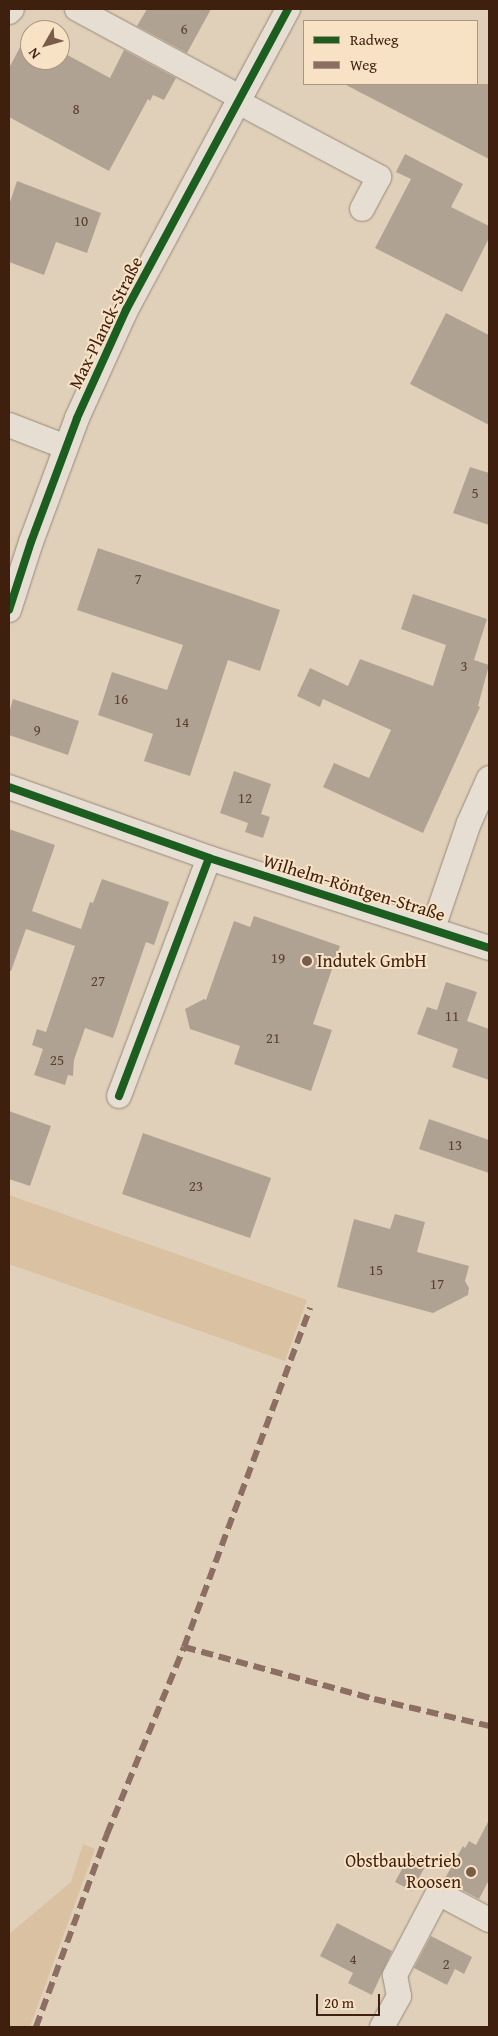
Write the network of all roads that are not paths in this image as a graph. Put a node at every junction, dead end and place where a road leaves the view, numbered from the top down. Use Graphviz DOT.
graph roads {
  1 [pos="12,9"];
  2 [pos="77,9"];
  3 [pos="288,9"];
  4 [pos="9,12"];
  5 [pos="239,99"];
  6 [pos="362,210"];
  7 [pos="9,425"];
  8 [pos="66,447"];
  9 [pos="9,610"];
  10 [pos="489,778"];
  11 [pos="9,787"];
  12 [pos="209,858"];
  13 [pos="433,928"];
  14 [pos="489,948"];
  15 [pos="119,1096"];
  16 [pos="489,1920"];
  17 [pos="382,2027"];
  1 -- 4 [label="street"];
  2 -- 5 [label="street"];
  3 -- 5 [label="street, Max-Planck-Straße"];
  5 -- 6 [label="street"];
  5 -- 8 [label="street, Max-Planck-Straße"];
  7 -- 8 [label="street"];
  8 -- 9 [label="street, Max-Planck-Straße"];
  10 -- 13 [label="street"];
  11 -- 12 [label="street, Wilhelm-Röntgen-Straße"];
  12 -- 13 [label="street, Wilhelm-Röntgen-Straße"];
  12 -- 15 [label="street"];
  13 -- 14 [label="street, Wilhelm-Röntgen-Straße"];
  16 -- 17 [label="street"];
}
